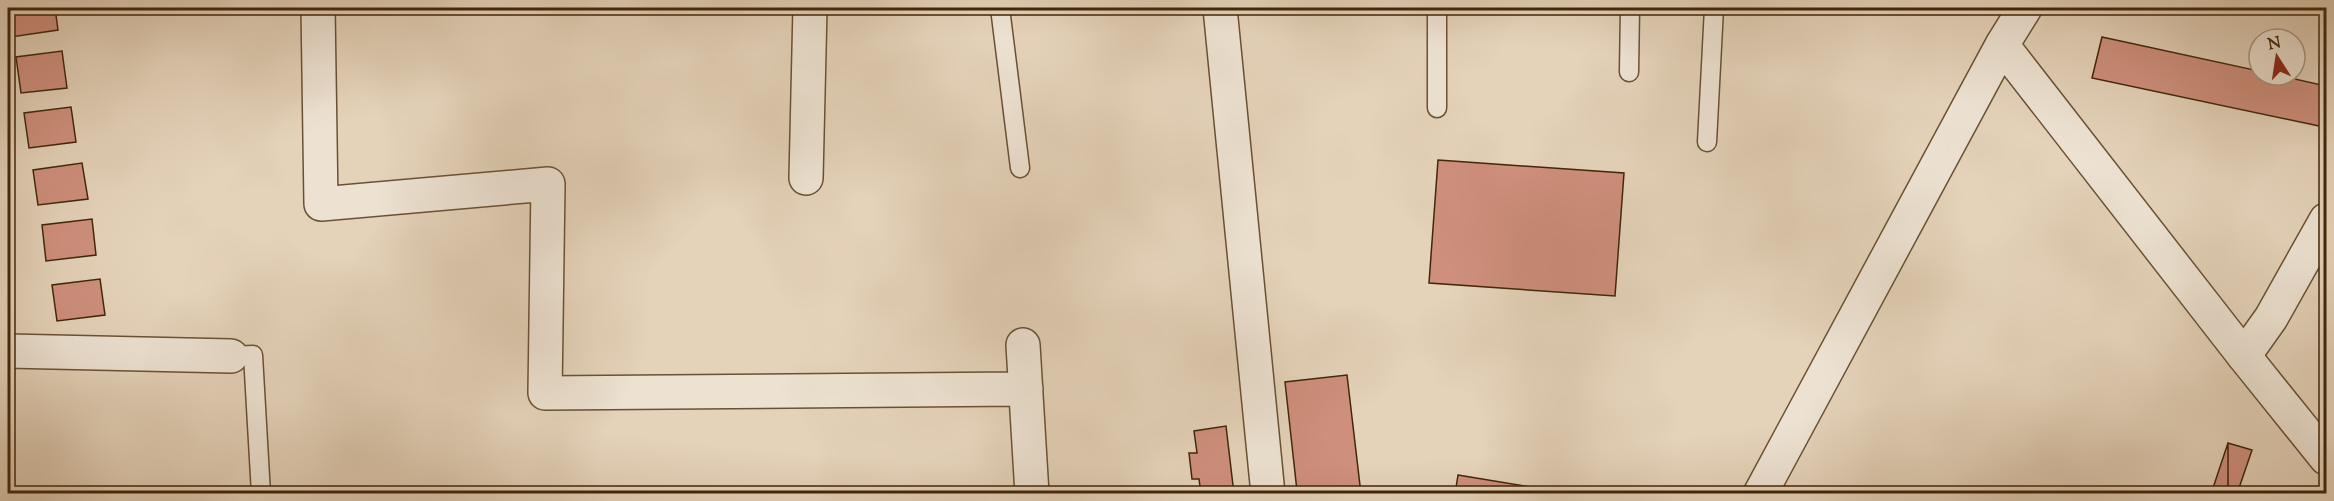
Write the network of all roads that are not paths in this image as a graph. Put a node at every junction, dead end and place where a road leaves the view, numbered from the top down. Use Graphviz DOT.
graph roads {
  1 [pos="318,8"];
  2 [pos="810,8"];
  3 [pos="1000,8"];
  4 [pos="1220,8"];
  5 [pos="1437,8"];
  6 [pos="1630,8"];
  7 [pos="1714,8"];
  8 [pos="2025,8"];
  9 [pos="2002,45"];
  10 [pos="1629,72"];
  11 [pos="1437,108"];
  12 [pos="1707,142"];
  13 [pos="1020,168"];
  14 [pos="806,178"];
  15 [pos="2326,220"];
  16 [pos="1023,345"];
  17 [pos="8,351"];
  18 [pos="231,356"];
  19 [pos="2244,356"];
  20 [pos="1026,389"];
  21 [pos="2326,458"];
  22 [pos="261,494"];
  23 [pos="1032,494"];
  24 [pos="1268,494"];
  25 [pos="1760,494"];
  1 -- 20 [label="street"];
  2 -- 14 [label="street"];
  3 -- 13 [label="lane"];
  4 -- 24 [label="street"];
  5 -- 11 [label="lane"];
  6 -- 10 [label="lane"];
  7 -- 12 [label="lane"];
  8 -- 9 [label="street"];
  9 -- 19 [label="street"];
  9 -- 25 [label="street"];
  15 -- 19 [label="street"];
  16 -- 20 [label="street"];
  17 -- 18 [label="street"];
  18 -- 22 [label="lane"];
  19 -- 21 [label="street"];
  20 -- 23 [label="street"];
}
